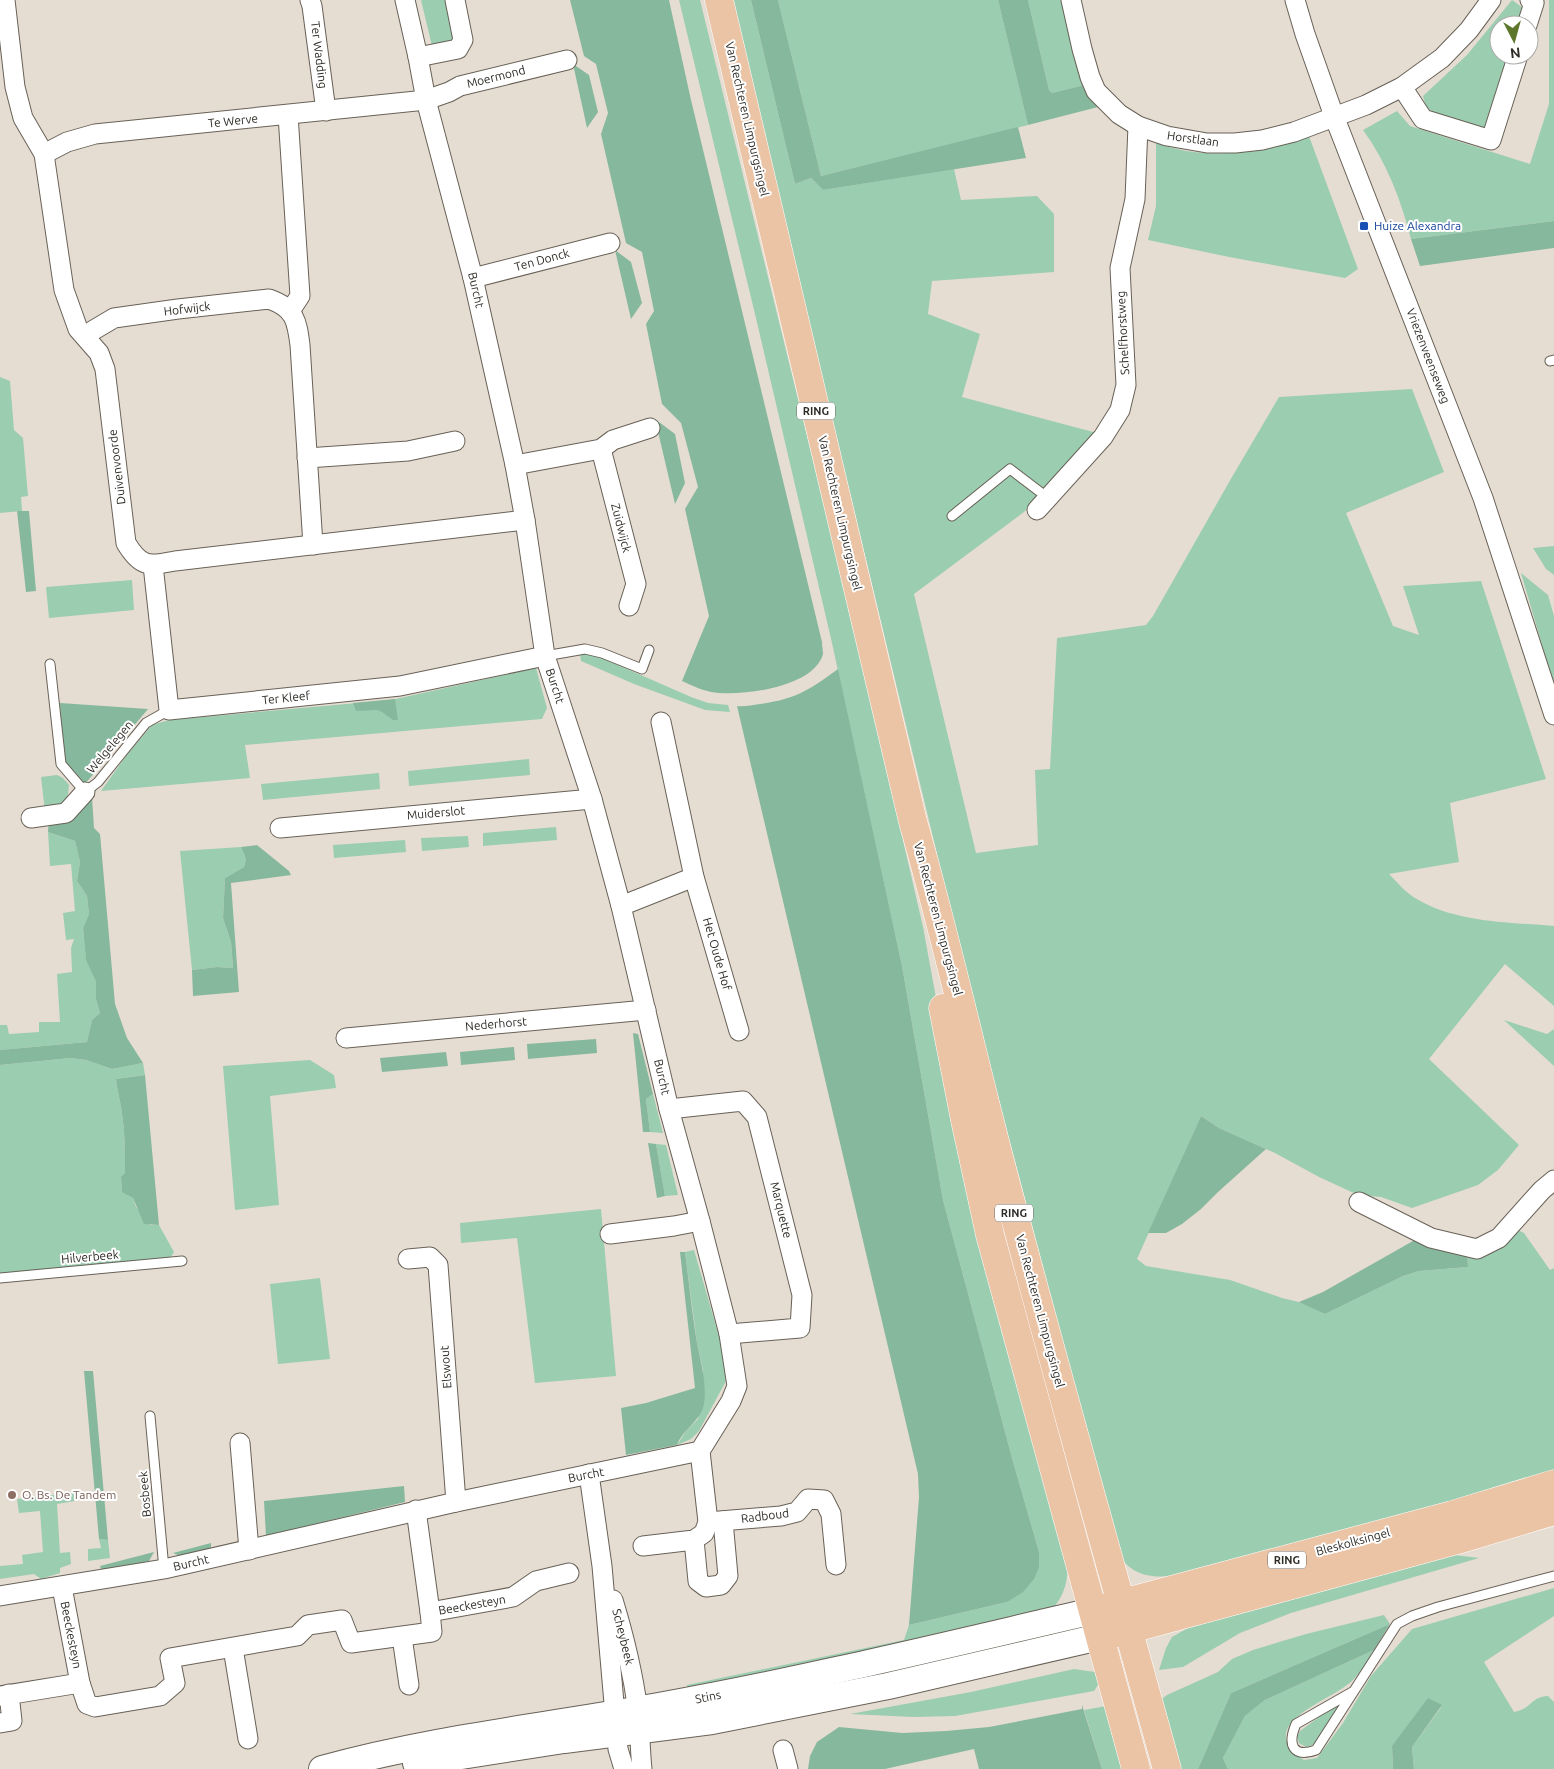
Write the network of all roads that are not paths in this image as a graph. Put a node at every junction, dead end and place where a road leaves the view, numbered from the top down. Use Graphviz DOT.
graph roads {
  1 [pos="5,0"];
  2 [pos="310,0"];
  3 [pos="405,0"];
  4 [pos="455,0"];
  5 [pos="719,0"];
  6 [pos="1071,0"];
  7 [pos="1295,0"];
  8 [pos="1491,0"];
  9 [pos="1530,0"];
  10 [pos="1530,15"];
  11 [pos="418,57"];
  12 [pos="568,60"];
  13 [pos="1515,65"];
  14 [pos="1402,87"];
  15 [pos="426,100"];
  16 [pos="326,111"];
  17 [pos="288,115"];
  18 [pos="1334,116"];
  19 [pos="1138,126"];
  20 [pos="44,154"];
  21 [pos="610,242"];
  22 [pos="473,278"];
  23 [pos="290,311"];
  24 [pos="86,337"];
  25 [pos="650,428"];
  26 [pos="455,441"];
  27 [pos="601,449"];
  28 [pos="307,458"];
  29 [pos="515,465"];
  30 [pos="1042,504"];
  31 [pos="952,516"];
  32 [pos="525,520"];
  33 [pos="313,545"];
  34 [pos="153,565"];
  35 [pos="629,606"];
  36 [pos="649,650"];
  37 [pos="545,656"];
  38 [pos="50,664"];
  39 [pos="169,710"];
  40 [pos="1554,715"];
  41 [pos="661,722"];
  42 [pos="85,792"];
  43 [pos="592,799"];
  44 [pos="31,818"];
  45 [pos="912,822"];
  46 [pos="280,828"];
  47 [pos="694,877"];
  48 [pos="620,906"];
  49 [pos="646,1010"];
  50 [pos="739,1031"];
  51 [pos="346,1038"];
  52 [pos="669,1109"];
  53 [pos="1554,1180"];
  54 [pos="1358,1202"];
  55 [pos="700,1221"];
  56 [pos="610,1234"];
  57 [pos="408,1259"];
  58 [pos="182,1261"];
  59 [pos="0,1278"];
  60 [pos="729,1334"];
  61 [pos="150,1416"];
  62 [pos="240,1444"];
  63 [pos="700,1451"];
  64 [pos="589,1474"];
  65 [pos="1554,1484"];
  66 [pos="456,1502"];
  67 [pos="416,1510"];
  68 [pos="1554,1511"];
  69 [pos="715,1521"];
  70 [pos="694,1540"];
  71 [pos="643,1546"];
  72 [pos="249,1550"];
  73 [pos="836,1565"];
  74 [pos="164,1570"];
  75 [pos="569,1573"];
  76 [pos="1554,1576"];
  77 [pos="62,1587"];
  78 [pos="0,1596"];
  79 [pos="1121,1604"];
  80 [pos="1092,1611"];
  81 [pos="430,1612"];
  82 [pos="1129,1630"];
  83 [pos="402,1637"];
  84 [pos="1099,1637"];
  85 [pos="233,1648"];
  86 [pos="80,1683"];
  87 [pos="409,1685"];
  88 [pos="1354,1691"];
  89 [pos="4,1695"];
  90 [pos="627,1722"];
  91 [pos="0,1723"];
  92 [pos="248,1739"];
  93 [pos="783,1750"];
  94 [pos="322,1769"];
  95 [pos="368,1769"];
  96 [pos="624,1769"];
  97 [pos="642,1769"];
  98 [pos="788,1769"];
  99 [pos="1136,1769"];
  100 [pos="1167,1769"];
  1 -- 20 [label="street, Duivenvoorde"];
  2 -- 16 [label="street, Ter Wadding"];
  3 -- 11 [label="street, Burcht"];
  4 -- 11 [label="street"];
  5 -- 45 [label="main road, Van Rechteren Limpurgsingel / RING"];
  6 -- 19 [label="street, Horstlaan"];
  7 -- 18 [label="street, Vriezenveenseweg"];
  8 -- 14 [label="street, Horstlaan"];
  9 -- 10 [label="street"];
  11 -- 15 [label="street, Burcht"];
  12 -- 15 [label="street, Moermond"];
  13 -- 14 [label="street"];
  14 -- 18 [label="street, Horstlaan"];
  15 -- 16 [label="street, Te Werve"];
  15 -- 22 [label="street, Burcht"];
  16 -- 17 [label="street, Te Werve"];
  17 -- 20 [label="street, Te Werve"];
  17 -- 23 [label="street"];
  18 -- 19 [label="street, Horstlaan"];
  18 -- 40 [label="street, Vriezenveenseweg"];
  19 -- 30 [label="street, Schelfhorstweg"];
  20 -- 24 [label="street, Duivenvoorde"];
  21 -- 22 [label="street, Ten Donck"];
  22 -- 29 [label="street, Burcht"];
  23 -- 24 [label="street, Hofwijck"];
  23 -- 28 [label="street"];
  24 -- 34 [label="street, Duivenvoorde"];
  25 -- 27 [label="street"];
  26 -- 28 [label="street"];
  27 -- 29 [label="street"];
  27 -- 35 [label="street, Zuidwijck"];
  28 -- 33 [label="street"];
  29 -- 32 [label="street, Burcht"];
  30 -- 31 [label="lane"];
  32 -- 33 [label="street"];
  32 -- 37 [label="street, Burcht"];
  33 -- 34 [label="street"];
  34 -- 39 [label="street"];
  36 -- 37 [label="lane"];
  37 -- 39 [label="street, Ter Kleef"];
  37 -- 43 [label="street, Burcht"];
  38 -- 42 [label="lane, Welgelegen"];
  39 -- 42 [label="lane, Welgelegen"];
  41 -- 47 [label="street, Het Oude Hof"];
  42 -- 44 [label="street"];
  43 -- 46 [label="street, Muiderslot"];
  43 -- 48 [label="street, Burcht"];
  45 -- 79 [label="main road, Van Rechteren Limpurgsingel / RING"];
  45 -- 80 [label="main road, Van Rechteren Limpurgsingel / RING"];
  47 -- 48 [label="street"];
  47 -- 50 [label="street, Het Oude Hof"];
  48 -- 49 [label="street, Burcht"];
  49 -- 51 [label="street, Nederhorst"];
  49 -- 52 [label="street, Burcht"];
  52 -- 55 [label="street, Burcht"];
  52 -- 60 [label="street, Marquette"];
  53 -- 54 [label="street"];
  55 -- 56 [label="street"];
  55 -- 60 [label="street, Burcht"];
  57 -- 66 [label="street, Elswout"];
  58 -- 59 [label="lane, Hilverbeek"];
  60 -- 63 [label="street, Burcht"];
  61 -- 74 [label="lane, Bosbeek"];
  62 -- 72 [label="street"];
  63 -- 64 [label="street, Burcht"];
  63 -- 69 [label="street, Radboud"];
  64 -- 66 [label="street, Burcht"];
  64 -- 90 [label="street, Scheybeek"];
  65 -- 79 [label="main road, Bleskolksingel / RING"];
  66 -- 67 [label="street, Burcht"];
  67 -- 72 [label="street, Burcht"];
  67 -- 81 [label="street, Beeckesteyn"];
  68 -- 82 [label="main road, Bleskolksingel / RING"];
  69 -- 70 [label="street"];
  69 -- 70 [label="street, Radboud"];
  69 -- 73 [label="street, Radboud"];
  70 -- 71 [label="street"];
  72 -- 74 [label="street, Burcht"];
  74 -- 77 [label="street, Burcht"];
  75 -- 81 [label="street, Beeckesteyn"];
  76 -- 88 [label="lane"];
  77 -- 78 [label="street, Burcht"];
  77 -- 86 [label="street, Beeckesteyn"];
  79 -- 80 [label="main road, Bleskolksingel / RING"];
  79 -- 82 [label="main road, Van Rechteren Limpurgsingel / RING"];
  80 -- 84 [label="main road, Van Rechteren Limpurgsingel / RING"];
  80 -- 90 [label="street, Stins"];
  81 -- 83 [label="street, Beeckesteyn"];
  82 -- 84 [label="main road, Bleskolksingel / RING"];
  82 -- 100 [label="main road, Van Rechteren Limpurgsingel"];
  83 -- 85 [label="street, Beeckesteyn"];
  83 -- 87 [label="street"];
  84 -- 90 [label="street, Stins"];
  84 -- 99 [label="main road, Van Rechteren Limpurgsingel"];
  85 -- 86 [label="street, Beeckesteyn"];
  85 -- 92 [label="street"];
  86 -- 89 [label="street, Beeckesteyn"];
  88 -- 88 [label="lane"];
  89 -- 91 [label="street, Beeckesteyn"];
  90 -- 94 [label="street, Stins"];
  90 -- 95 [label="street, Stins"];
  90 -- 96 [label="street"];
  90 -- 97 [label="street"];
  93 -- 98 [label="street"];
}
